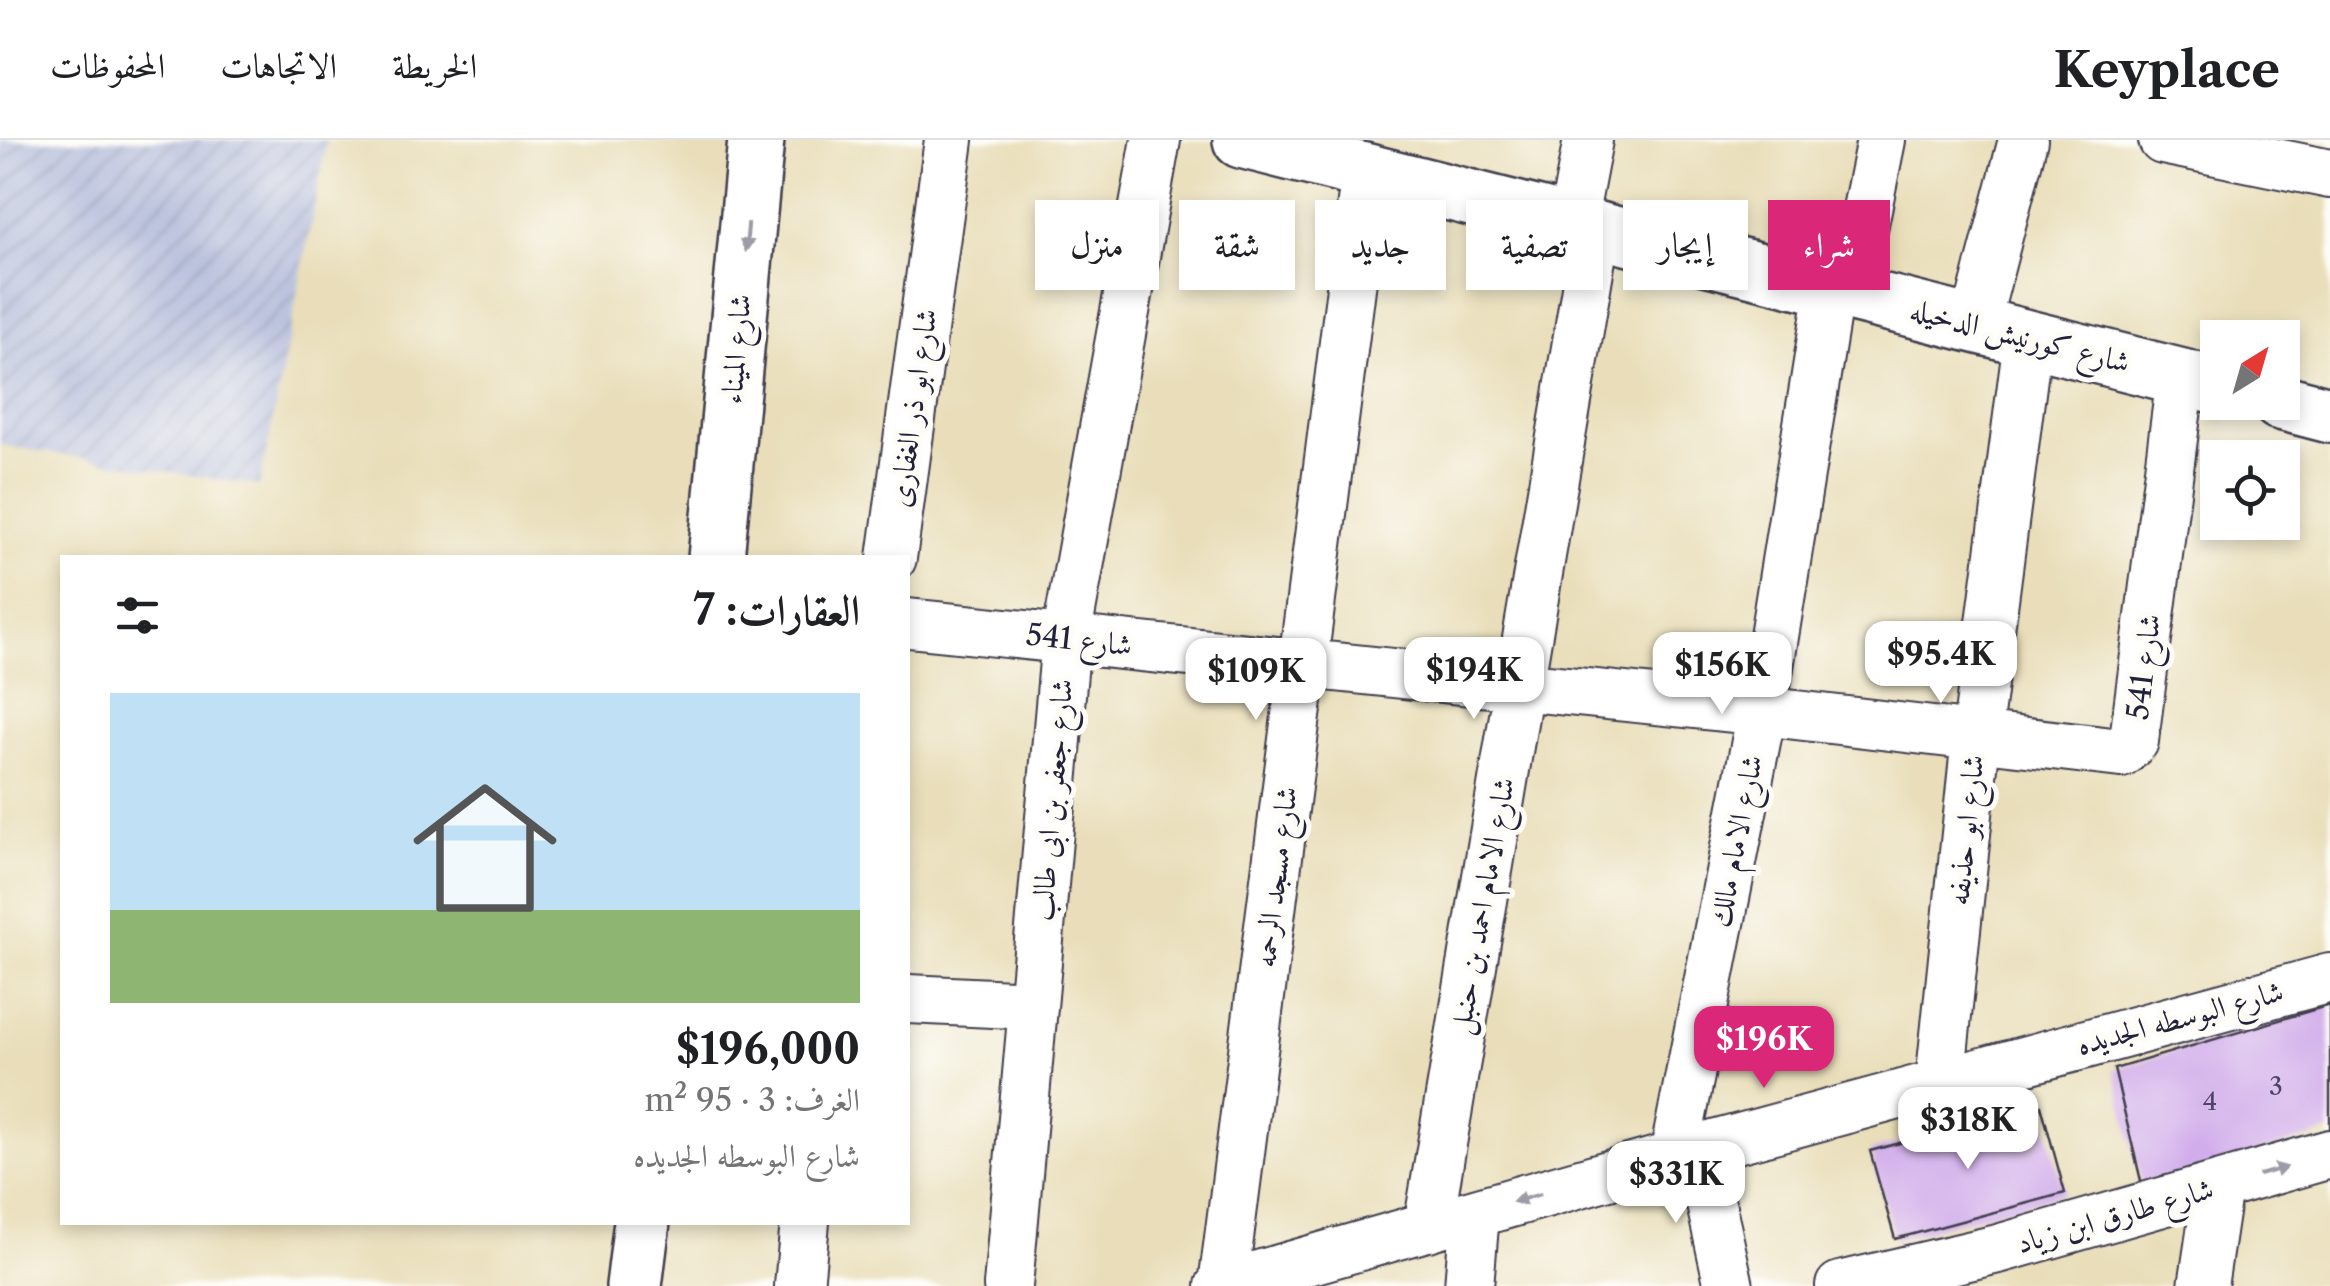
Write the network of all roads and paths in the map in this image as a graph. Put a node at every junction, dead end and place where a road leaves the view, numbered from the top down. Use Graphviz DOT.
graph roads {
  1 [pos="756,140"];
  2 [pos="949,140"];
  3 [pos="1156,140"];
  4 [pos="1241,140"];
  5 [pos="1588,140"];
  6 [pos="1881,140"];
  7 [pos="2024,140"];
  8 [pos="2163,140"];
  9 [pos="1366,171"];
  10 [pos="2330,174"];
  11 [pos="1479,200"];
  12 [pos="1585,200"];
  13 [pos="1603,232"];
  14 [pos="1575,290"];
  15 [pos="1840,291"];
  16 [pos="1976,326"];
  17 [pos="2028,338"];
  18 [pos="2199,382"];
  19 [pos="2300,407"];
  20 [pos="2330,415"];
  21 [pos="716,555"];
  22 [pos="892,555"];
  23 [pos="910,622"];
  24 [pos="1066,639"];
  25 [pos="1303,664"];
  26 [pos="1519,686"];
  27 [pos="1762,711"];
  28 [pos="1976,738"];
  29 [pos="2330,978"];
  30 [pos="910,999"];
  31 [pos="1033,1005"];
  32 [pos="1940,1083"];
  33 [pos="1686,1153"];
  34 [pos="2330,1154"];
  35 [pos="2218,1186"];
  36 [pos="1475,1213"];
  37 [pos="642,1225"];
  38 [pos="805,1225"];
  39 [pos="1428,1227"];
  40 [pos="1999,1267"];
  41 [pos="634,1286"];
  42 [pos="799,1286"];
  43 [pos="1008,1286"];
  44 [pos="1222,1286"];
  45 [pos="1470,1286"];
  46 [pos="1729,1286"];
  47 [pos="1840,1286"];
  48 [pos="2204,1286"];
  1 -- 21 [label="main road, شارع الميناء, one-way"];
  2 -- 22 [label="street, شارع ابو ذر الغفارى"];
  3 -- 24 [label="street, شارع جعفر بن ابى طالب"];
  4 -- 9 [label="main road, شارع كورنيش الدخيله"];
  5 -- 12 [label="street, شارع الامام احمد بن حنبل"];
  6 -- 15 [label="street, شارع الامام مالك"];
  7 -- 16 [label="street"];
  8 -- 10 [label="street"];
  9 -- 11 [label="main road, شارع كورنيش الدخيله"];
  9 -- 25 [label="street, شارع مسجد الرحمه"];
  13 -- 15 [label="main road, شارع كورنيش الدخيله"];
  14 -- 26 [label="street, شارع الامام احمد بن حنبل"];
  15 -- 16 [label="main road, شارع كورنيش الدخيله"];
  15 -- 27 [label="street, شارع الامام مالك"];
  16 -- 17 [label="main road, شارع كورنيش الدخيله"];
  17 -- 18 [label="main road, شارع كورنيش الدخيله"];
  17 -- 28 [label="street, شارع ابو حذيفه"];
  18 -- 28 [label="street, شارع 541"];
  19 -- 20 [label="main road"];
  23 -- 24 [label="street, شارع 541"];
  24 -- 25 [label="street, شارع 541"];
  24 -- 31 [label="street, شارع جعفر بن ابى طالب"];
  25 -- 26 [label="street, شارع 541"];
  25 -- 44 [label="street, شارع مسجد الرحمه"];
  26 -- 27 [label="street, شارع 541"];
  26 -- 39 [label="street, شارع الامام احمد بن حنبل"];
  27 -- 28 [label="street, شارع 541"];
  27 -- 33 [label="street, شارع الامام مالك"];
  28 -- 32 [label="street, شارع ابو حذيفه"];
  29 -- 32 [label="street, شارع البوسطه الجديده"];
  30 -- 31 [label="street"];
  31 -- 43 [label="street, شارع جعفر بن ابى طالب"];
  32 -- 33 [label="street, شارع البوسطه الجديده"];
  33 -- 36 [label="street, شارع البوسطه الجديده, one-way"];
  33 -- 46 [label="street"];
  35 -- 34 [label="street, شارع طارق ابن زياد, one-way"];
  35 -- 40 [label="street, شارع طارق ابن زياد"];
  35 -- 48 [label="street"];
  36 -- 39 [label="street, شارع البوسطه الجديده"];
  36 -- 45 [label="street"];
  37 -- 41 [label="main road"];
  38 -- 42 [label="street"];
  39 -- 44 [label="street, شارع البوسطه الجديده"];
  40 -- 47 [label="street, شارع طارق ابن زياد"];
}
